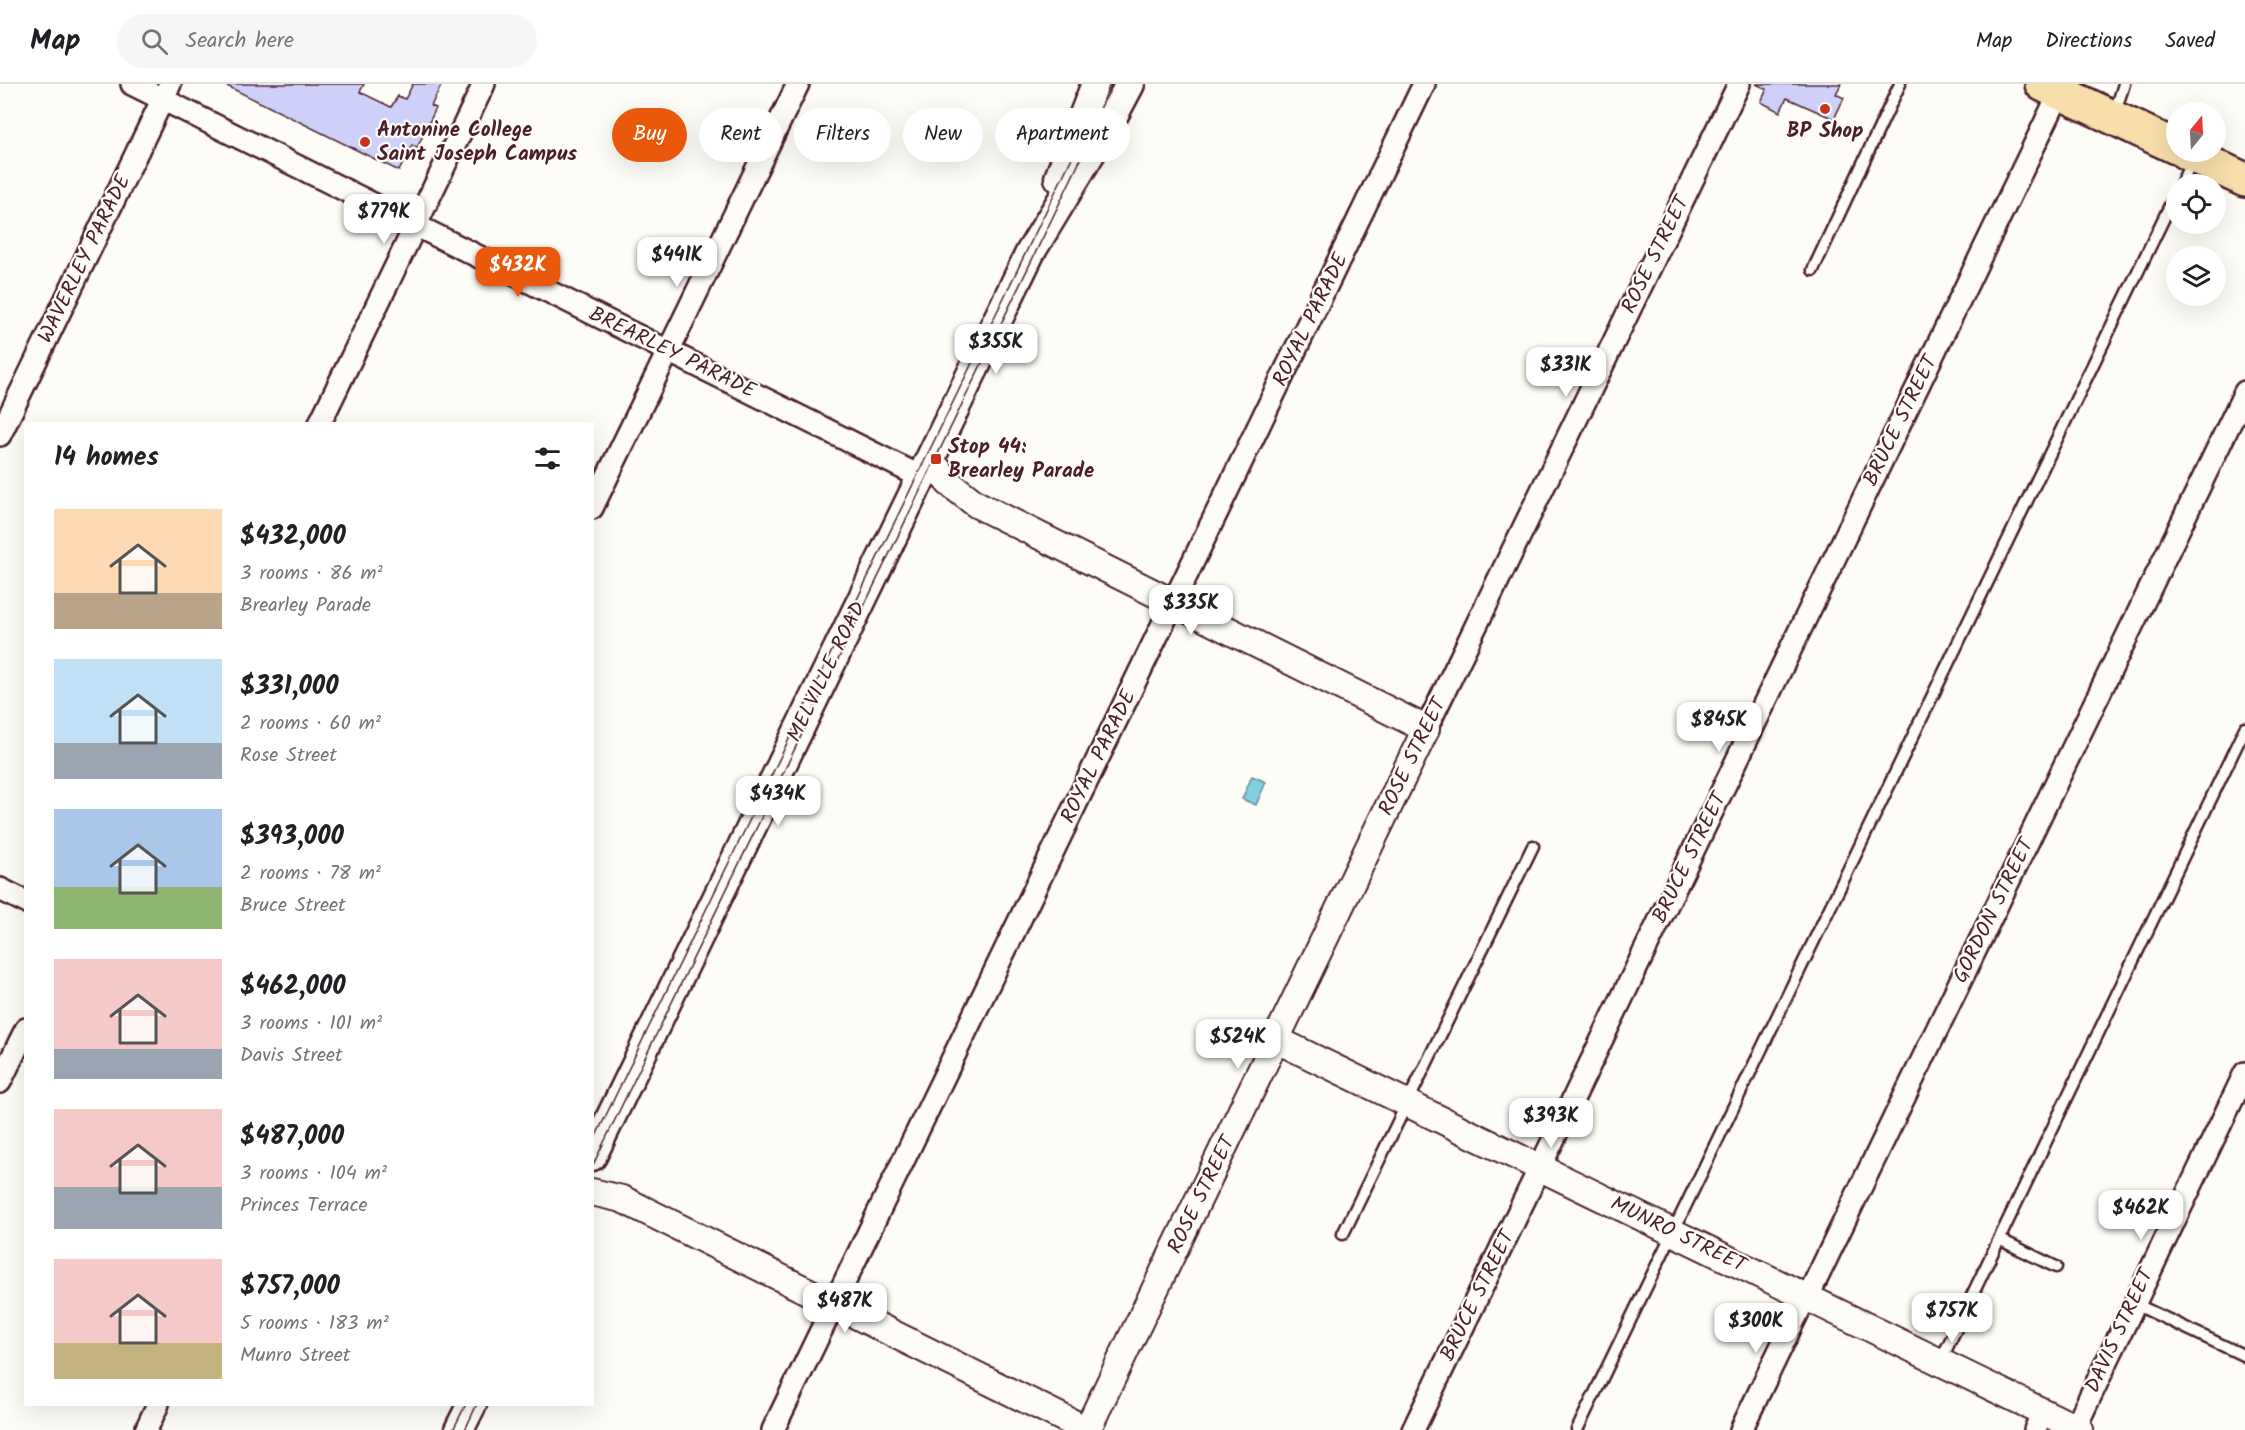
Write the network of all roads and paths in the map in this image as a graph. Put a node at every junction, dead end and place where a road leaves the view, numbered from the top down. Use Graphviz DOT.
graph roads {
  1 [pos="132,84"];
  2 [pos="484,84"];
  3 [pos="798,84"];
  4 [pos="1096,84"];
  5 [pos="1130,84"];
  6 [pos="1424,84"];
  7 [pos="1738,84"];
  8 [pos="1900,84"];
  9 [pos="2124,84"];
  10 [pos="2051,88"];
  11 [pos="166,91"];
  12 [pos="2114,118"];
  13 [pos="2166,149"];
  14 [pos="2190,162"];
  15 [pos="2245,180"];
  16 [pos="2166,214"];
  17 [pos="416,225"];
  18 [pos="1030,253"];
  19 [pos="1813,270"];
  20 [pos="669,350"];
  21 [pos="2245,392"];
  22 [pos="320,422"];
  23 [pos="0,435"];
  24 [pos="921,477"];
  25 [pos="594,504"];
  26 [pos="976,504"];
  27 [pos="1174,603"];
  28 [pos="2245,728"];
  29 [pos="1426,729"];
  30 [pos="1533,846"];
  31 [pos="0,889"];
  32 [pos="24,901"];
  33 [pos="24,1033"];
  34 [pos="1277,1040"];
  35 [pos="2245,1072"];
  36 [pos="0,1082"];
  37 [pos="1407,1103"];
  38 [pos="594,1152"];
  39 [pos="1540,1168"];
  40 [pos="594,1175"];
  41 [pos="594,1192"];
  42 [pos="622,1199"];
  43 [pos="1673,1233"];
  44 [pos="1342,1234"];
  45 [pos="1999,1239"];
  46 [pos="2056,1267"];
  47 [pos="1806,1296"];
  48 [pos="2133,1303"];
  49 [pos="834,1304"];
  50 [pos="2245,1356"];
  51 [pos="1940,1362"];
  52 [pos="157,1406"];
  53 [pos="471,1406"];
  54 [pos="2039,1421"];
  55 [pos="2077,1429"];
  56 [pos="146,1430"];
  57 [pos="459,1430"];
  58 [pos="773,1430"];
  59 [pos="1087,1430"];
  60 [pos="1413,1430"];
  61 [pos="1577,1430"];
  62 [pos="1741,1430"];
  1 -- 11 [label="street, BREARLEY PARADE"];
  2 -- 17 [label="street"];
  3 -- 20 [label="street"];
  4 -- 18 [label="main road, MELVILLE ROAD"];
  5 -- 18 [label="main road, MELVILLE ROAD"];
  6 -- 27 [label="street, ROYAL PARADE"];
  7 -- 29 [label="street, ROSE STREET"];
  8 -- 19 [label="lane"];
  9 -- 12 [label="lane"];
  10 -- 12 [label="highway"];
  10 -- 39 [label="street, BRUCE STREET"];
  11 -- 17 [label="street, BREARLEY PARADE"];
  11 -- 23 [label="street, WAVERLEY PARADE"];
  12 -- 13 [label="highway"];
  14 -- 15 [label="highway"];
  16 -- 43 [label="lane"];
  17 -- 20 [label="street, BREARLEY PARADE"];
  17 -- 22 [label="street"];
  18 -- 24 [label="main road, MELVILLE ROAD"];
  20 -- 24 [label="street, BREARLEY PARADE"];
  20 -- 25 [label="street"];
  21 -- 47 [label="street, GORDON STREET"];
  24 -- 26 [label="street, BREARLEY PARADE"];
  24 -- 26 [label="street, BREARLEY PARADE"];
  24 -- 38 [label="main road, MELVILLE ROAD"];
  26 -- 27 [label="street, BREARLEY PARADE"];
  27 -- 29 [label="street, BREARLEY PARADE"];
  27 -- 49 [label="street, ROYAL PARADE"];
  28 -- 45 [label="lane"];
  29 -- 34 [label="street, ROSE STREET"];
  30 -- 37 [label="lane"];
  31 -- 32 [label="street"];
  33 -- 36 [label="street"];
  34 -- 37 [label="street, MUNRO STREET"];
  34 -- 59 [label="street, ROSE STREET"];
  35 -- 48 [label="street, DAVIS STREET"];
  37 -- 39 [label="street, MUNRO STREET"];
  37 -- 44 [label="lane"];
  39 -- 43 [label="street, MUNRO STREET"];
  39 -- 60 [label="street, BRUCE STREET"];
  40 -- 42 [label="street"];
  41 -- 42 [label="street"];
  42 -- 49 [label="street"];
  43 -- 47 [label="street, MUNRO STREET"];
  43 -- 61 [label="lane"];
  45 -- 46 [label="lane"];
  45 -- 51 [label="lane"];
  47 -- 51 [label="street, MUNRO STREET"];
  47 -- 62 [label="street, GORDON STREET"];
  48 -- 50 [label="lane"];
  48 -- 55 [label="street, DAVIS STREET"];
  49 -- 58 [label="street, ROYAL PARADE"];
  49 -- 59 [label="street"];
  51 -- 54 [label="street, MUNRO STREET"];
  52 -- 56 [label="street"];
  53 -- 57 [label="main road"];
  54 -- 55 [label="street, MUNRO STREET"];
}
